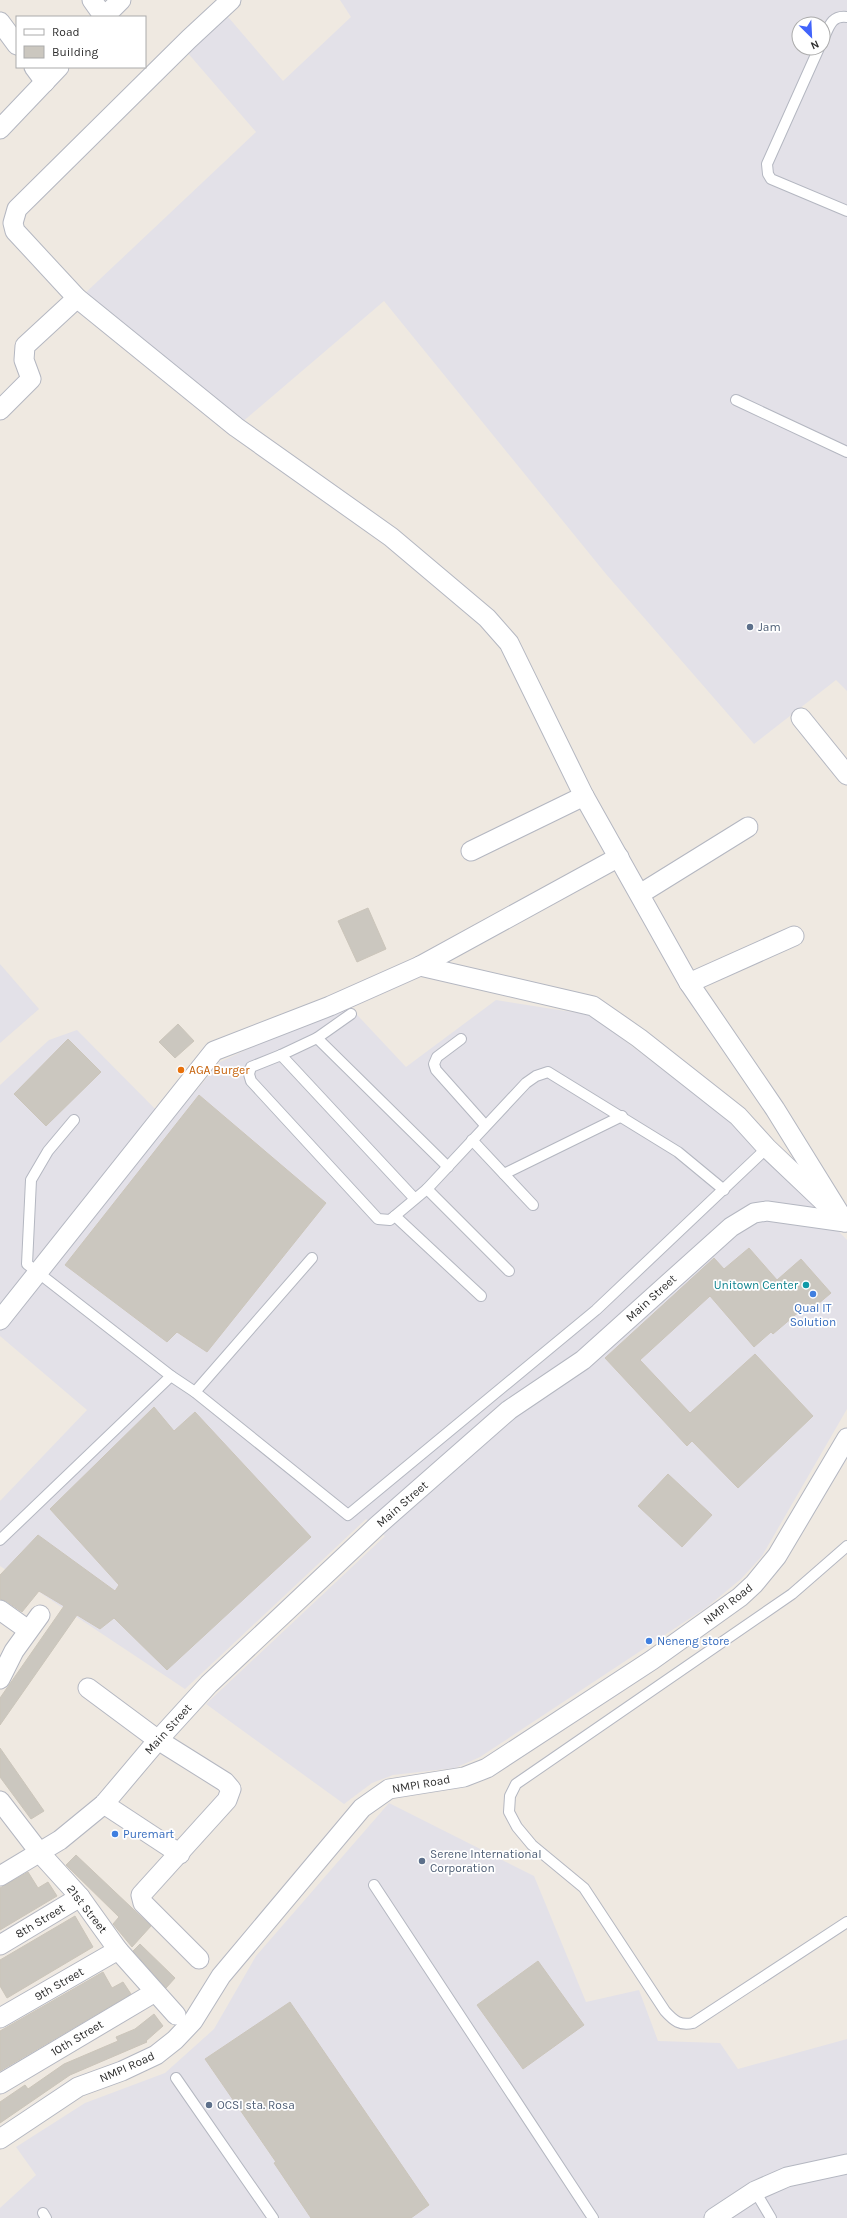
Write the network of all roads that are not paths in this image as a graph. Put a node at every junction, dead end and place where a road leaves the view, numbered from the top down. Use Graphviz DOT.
graph roads {
  1 [pos="92,0"];
  2 [pos="121,0"];
  3 [pos="231,0"];
  4 [pos="103,16"];
  5 [pos="105,16"];
  6 [pos="847,17"];
  7 [pos="0,22"];
  8 [pos="831,22"];
  9 [pos="16,44"];
  10 [pos="815,56"];
  11 [pos="35,68"];
  12 [pos="58,68"];
  13 [pos="45,82"];
  14 [pos="0,129"];
  15 [pos="847,211"];
  16 [pos="78,298"];
  17 [pos="736,400"];
  18 [pos="0,410"];
  19 [pos="847,452"];
  20 [pos="801,718"];
  21 [pos="847,775"];
  22 [pos="584,796"];
  23 [pos="748,827"];
  24 [pos="471,851"];
  25 [pos="619,857"];
  26 [pos="640,894"];
  27 [pos="794,936"];
  28 [pos="420,966"];
  29 [pos="689,983"];
  30 [pos="351,1014"];
  31 [pos="317,1038"];
  32 [pos="460,1039"];
  33 [pos="281,1055"];
  34 [pos="622,1116"];
  35 [pos="74,1120"];
  36 [pos="485,1125"];
  37 [pos="472,1140"];
  38 [pos="767,1148"];
  39 [pos="448,1167"];
  40 [pos="504,1174"];
  41 [pos="427,1189"];
  42 [pos="724,1190"];
  43 [pos="416,1199"];
  44 [pos="533,1205"];
  45 [pos="395,1216"];
  46 [pos="846,1223"];
  47 [pos="312,1258"];
  48 [pos="38,1271"];
  49 [pos="509,1271"];
  50 [pos="481,1296"];
  51 [pos="0,1320"];
  52 [pos="171,1376"];
  53 [pos="195,1392"];
  54 [pos="847,1438"];
  55 [pos="0,1540"];
  56 [pos="847,1546"];
  57 [pos="0,1610"];
  58 [pos="40,1615"];
  59 [pos="28,1630"];
  60 [pos="7,1655"];
  61 [pos="0,1679"];
  62 [pos="88,1688"];
  63 [pos="158,1740"];
  64 [pos="0,1801"];
  65 [pos="104,1804"];
  66 [pos="40,1853"];
  67 [pos="180,1854"];
  68 [pos="0,1876"];
  69 [pos="374,1885"];
  70 [pos="80,1897"];
  71 [pos="847,1922"];
  72 [pos="0,1945"];
  73 [pos="118,1950"];
  74 [pos="199,1959"];
  75 [pos="155,1992"];
  76 [pos="176,2015"];
  77 [pos="0,2018"];
  78 [pos="176,2078"];
  79 [pos="0,2084"];
  80 [pos="0,2139"];
  81 [pos="847,2164"];
  82 [pos="755,2191"];
  83 [pos="273,2218"];
  84 [pos="593,2218"];
  85 [pos="714,2218"];
  86 [pos="770,2218"];
  1 -- 4 [label="street"];
  2 -- 5 [label="street"];
  3 -- 16 [label="street"];
  6 -- 8 [label="lane"];
  7 -- 9 [label="street"];
  10 -- 15 [label="lane"];
  11 -- 13 [label="street"];
  12 -- 13 [label="street"];
  13 -- 14 [label="street"];
  16 -- 18 [label="street"];
  16 -- 22 [label="street"];
  17 -- 19 [label="lane"];
  20 -- 21 [label="street"];
  22 -- 24 [label="street"];
  22 -- 25 [label="street"];
  23 -- 26 [label="street"];
  25 -- 26 [label="street"];
  25 -- 28 [label="street"];
  26 -- 29 [label="street"];
  27 -- 29 [label="street"];
  28 -- 38 [label="street"];
  28 -- 48 [label="street"];
  29 -- 46 [label="street"];
  30 -- 31 [label="lane"];
  31 -- 33 [label="lane"];
  31 -- 39 [label="lane"];
  32 -- 36 [label="lane"];
  33 -- 43 [label="lane"];
  33 -- 45 [label="lane"];
  34 -- 36 [label="lane"];
  34 -- 40 [label="lane"];
  34 -- 42 [label="lane"];
  35 -- 48 [label="lane"];
  36 -- 37 [label="lane"];
  37 -- 39 [label="lane"];
  37 -- 40 [label="lane"];
  38 -- 42 [label="lane"];
  38 -- 46 [label="street"];
  39 -- 41 [label="lane"];
  40 -- 44 [label="lane"];
  41 -- 43 [label="lane"];
  41 -- 49 [label="lane"];
  42 -- 53 [label="lane"];
  43 -- 45 [label="lane"];
  45 -- 50 [label="lane"];
  46 -- 63 [label="street, Main Street"];
  47 -- 53 [label="lane"];
  48 -- 51 [label="street"];
  48 -- 52 [label="lane"];
  52 -- 53 [label="lane"];
  52 -- 55 [label="lane"];
  54 -- 80 [label="street, NMPI Road"];
  56 -- 71 [label="lane"];
  57 -- 59 [label="street"];
  58 -- 59 [label="street"];
  59 -- 60 [label="street"];
  60 -- 61 [label="street"];
  62 -- 63 [label="street"];
  63 -- 65 [label="street, Main Street"];
  63 -- 67 [label="street"];
  64 -- 66 [label="street, 21st Street"];
  65 -- 66 [label="street, Main Street"];
  65 -- 67 [label="street"];
  66 -- 68 [label="street, Main Street"];
  66 -- 70 [label="street, 21st Street"];
  67 -- 74 [label="street"];
  69 -- 84 [label="lane"];
  70 -- 72 [label="street, 8th Street"];
  70 -- 73 [label="street, 21st Street"];
  73 -- 75 [label="street, 21st Street"];
  73 -- 77 [label="street, 9th Street"];
  75 -- 76 [label="street, 21st Street"];
  75 -- 79 [label="street, 10th Street"];
  78 -- 83 [label="lane"];
  81 -- 82 [label="street"];
  82 -- 85 [label="street"];
  82 -- 86 [label="lane"];
}
